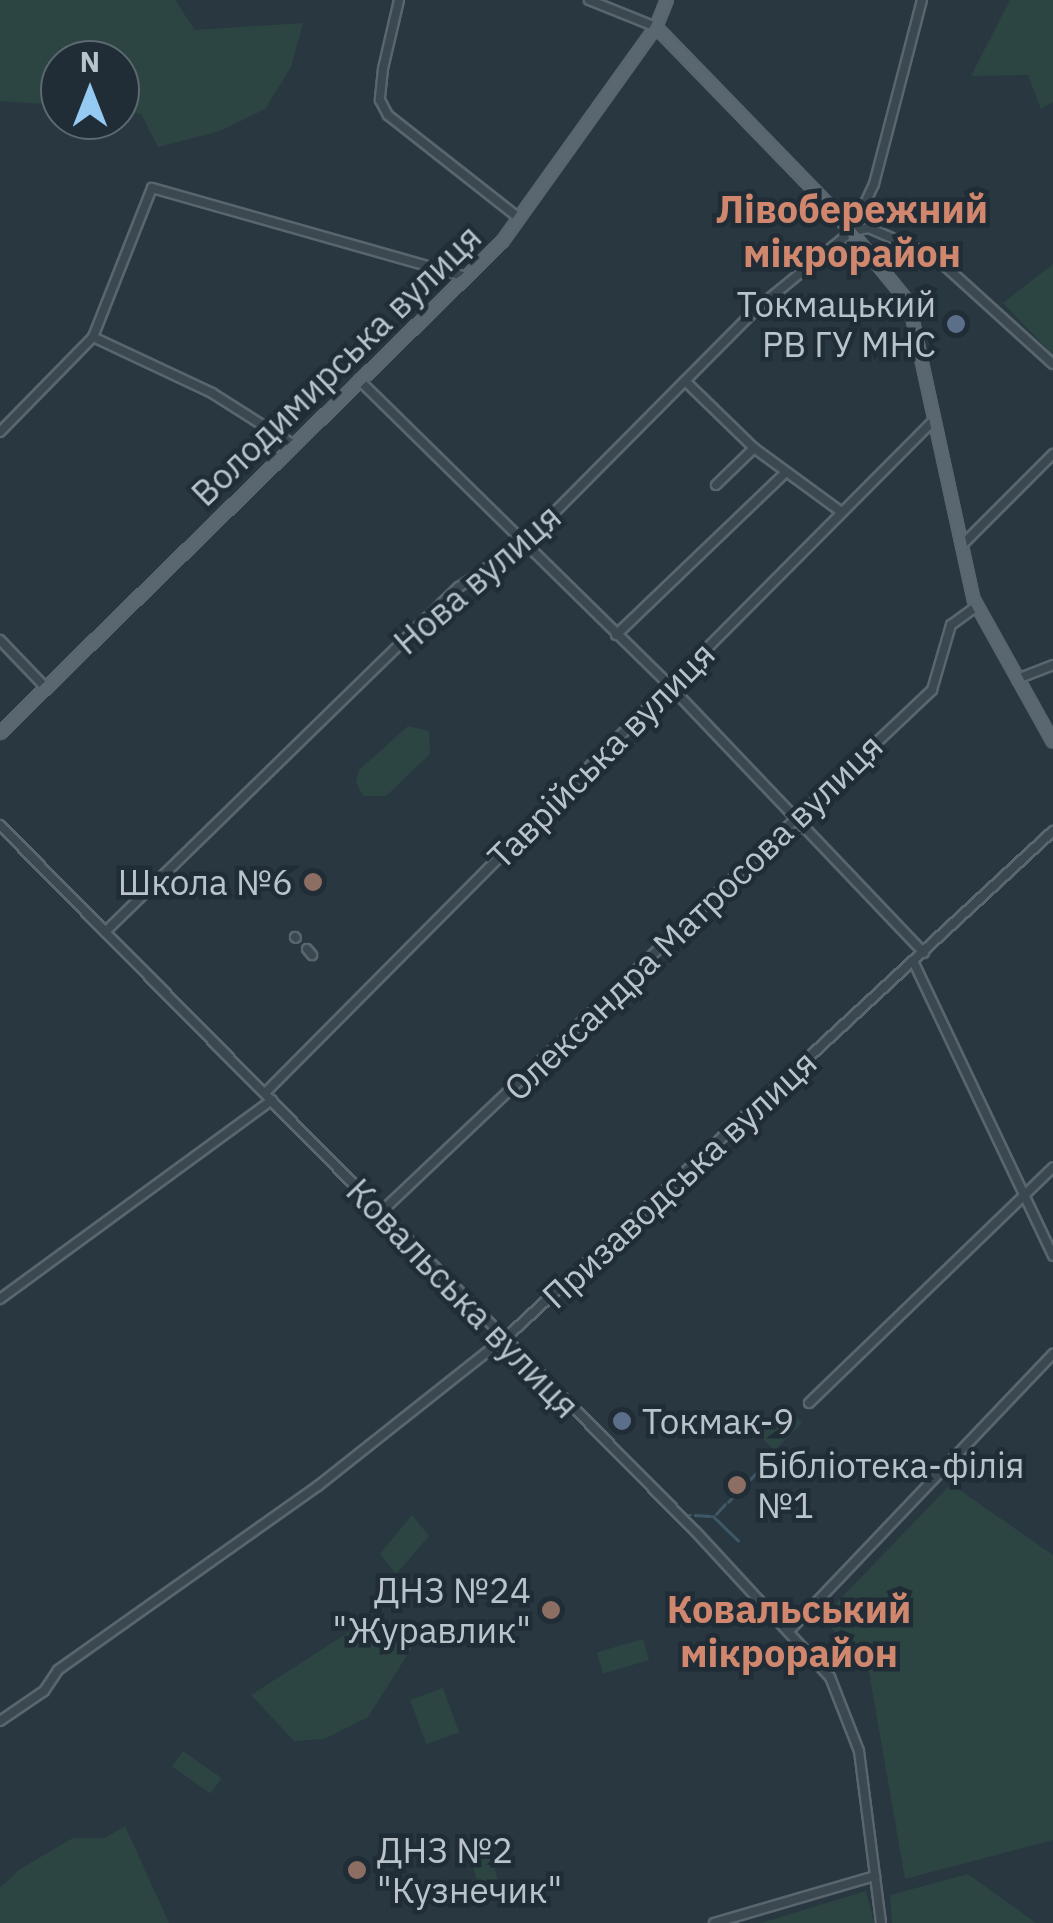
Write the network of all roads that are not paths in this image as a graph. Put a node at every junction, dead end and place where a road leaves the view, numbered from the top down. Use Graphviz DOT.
graph roads {
  1 [pos="399,0"];
  2 [pos="589,0"];
  3 [pos="667,0"];
  4 [pos="922,0"];
  5 [pos="656,28"];
  6 [pos="519,218"];
  7 [pos="852,231"];
  8 [pos="466,277"];
  9 [pos="92,336"];
  10 [pos="1053,364"];
  11 [pos="359,380"];
  12 [pos="685,381"];
  13 [pos="938,418"];
  14 [pos="0,432"];
  15 [pos="294,444"];
  16 [pos="754,448"];
  17 [pos="1053,454"];
  18 [pos="785,472"];
  19 [pos="716,484"];
  20 [pos="840,511"];
  21 [pos="525,542"];
  22 [pos="959,548"];
  23 [pos="976,606"];
  24 [pos="616,635"];
  25 [pos="0,640"];
  26 [pos="1053,665"];
  27 [pos="1017,678"];
  28 [pos="670,686"];
  29 [pos="46,688"];
  30 [pos="0,733"];
  31 [pos="1053,742"];
  32 [pos="798,821"];
  33 [pos="0,825"];
  34 [pos="1053,831"];
  35 [pos="105,932"];
  36 [pos="924,952"];
  37 [pos="914,963"];
  38 [pos="268,1096"];
  39 [pos="1053,1167"];
  40 [pos="1023,1196"];
  41 [pos="381,1212"];
  42 [pos="1053,1256"];
  43 [pos="0,1298"];
  44 [pos="504,1339"];
  45 [pos="1053,1354"];
  46 [pos="809,1403"];
  47 [pos="789,1631"];
  48 [pos="0,1721"];
  49 [pos="875,1876"];
  50 [pos="714,1923"];
  51 [pos="882,1923"];
  1 -- 6 [label="street"];
  2 -- 5 [label="street"];
  3 -- 5 [label="main road, Володимирська вулиця"];
  4 -- 7 [label="street"];
  5 -- 6 [label="main road, Володимирська вулиця"];
  5 -- 7 [label="main road"];
  6 -- 8 [label="main road, Володимирська вулиця"];
  7 -- 10 [label="street"];
  7 -- 12 [label="street, Нова вулиця"];
  7 -- 13 [label="main road"];
  8 -- 9 [label="street"];
  8 -- 11 [label="main road, Володимирська вулиця"];
  9 -- 14 [label="street"];
  9 -- 15 [label="street"];
  11 -- 15 [label="main road, Володимирська вулиця"];
  11 -- 21 [label="street"];
  12 -- 16 [label="street"];
  12 -- 21 [label="street, Нова вулиця"];
  13 -- 20 [label="street, Таврійська вулиця"];
  13 -- 22 [label="main road"];
  15 -- 29 [label="main road, Володимирська вулиця"];
  16 -- 18 [label="street"];
  16 -- 19 [label="street"];
  17 -- 22 [label="street"];
  18 -- 20 [label="street"];
  18 -- 24 [label="street"];
  20 -- 28 [label="street, Таврійська вулиця"];
  21 -- 24 [label="street"];
  21 -- 35 [label="street, Нова вулиця"];
  22 -- 23 [label="main road"];
  23 -- 27 [label="main road"];
  23 -- 32 [label="street, Олександра Матросова вулиця"];
  24 -- 28 [label="street"];
  25 -- 29 [label="street"];
  26 -- 27 [label="street"];
  27 -- 31 [label="main road"];
  28 -- 32 [label="street"];
  28 -- 38 [label="street, Таврійська вулиця"];
  29 -- 30 [label="main road, Володимирська вулиця"];
  32 -- 36 [label="street"];
  32 -- 41 [label="street, Олександра Матросова вулиця"];
  33 -- 35 [label="street, Ковальська вулиця"];
  34 -- 36 [label="street, Призаводська вулиця"];
  35 -- 38 [label="street, Ковальська вулиця"];
  36 -- 37 [label="street, Призаводська вулиця"];
  37 -- 40 [label="street"];
  37 -- 44 [label="street, Призаводська вулиця"];
  38 -- 41 [label="street, Ковальська вулиця"];
  38 -- 43 [label="street, Таврійська вулиця"];
  39 -- 40 [label="street"];
  40 -- 42 [label="street"];
  40 -- 46 [label="street"];
  41 -- 44 [label="street, Ковальська вулиця"];
  44 -- 47 [label="street, Ковальська вулиця"];
  44 -- 48 [label="street, Призаводська вулиця"];
  45 -- 47 [label="street"];
  47 -- 49 [label="street, Ковальська вулиця"];
  49 -- 50 [label="street"];
  49 -- 51 [label="street, Ковальська вулиця"];
}
